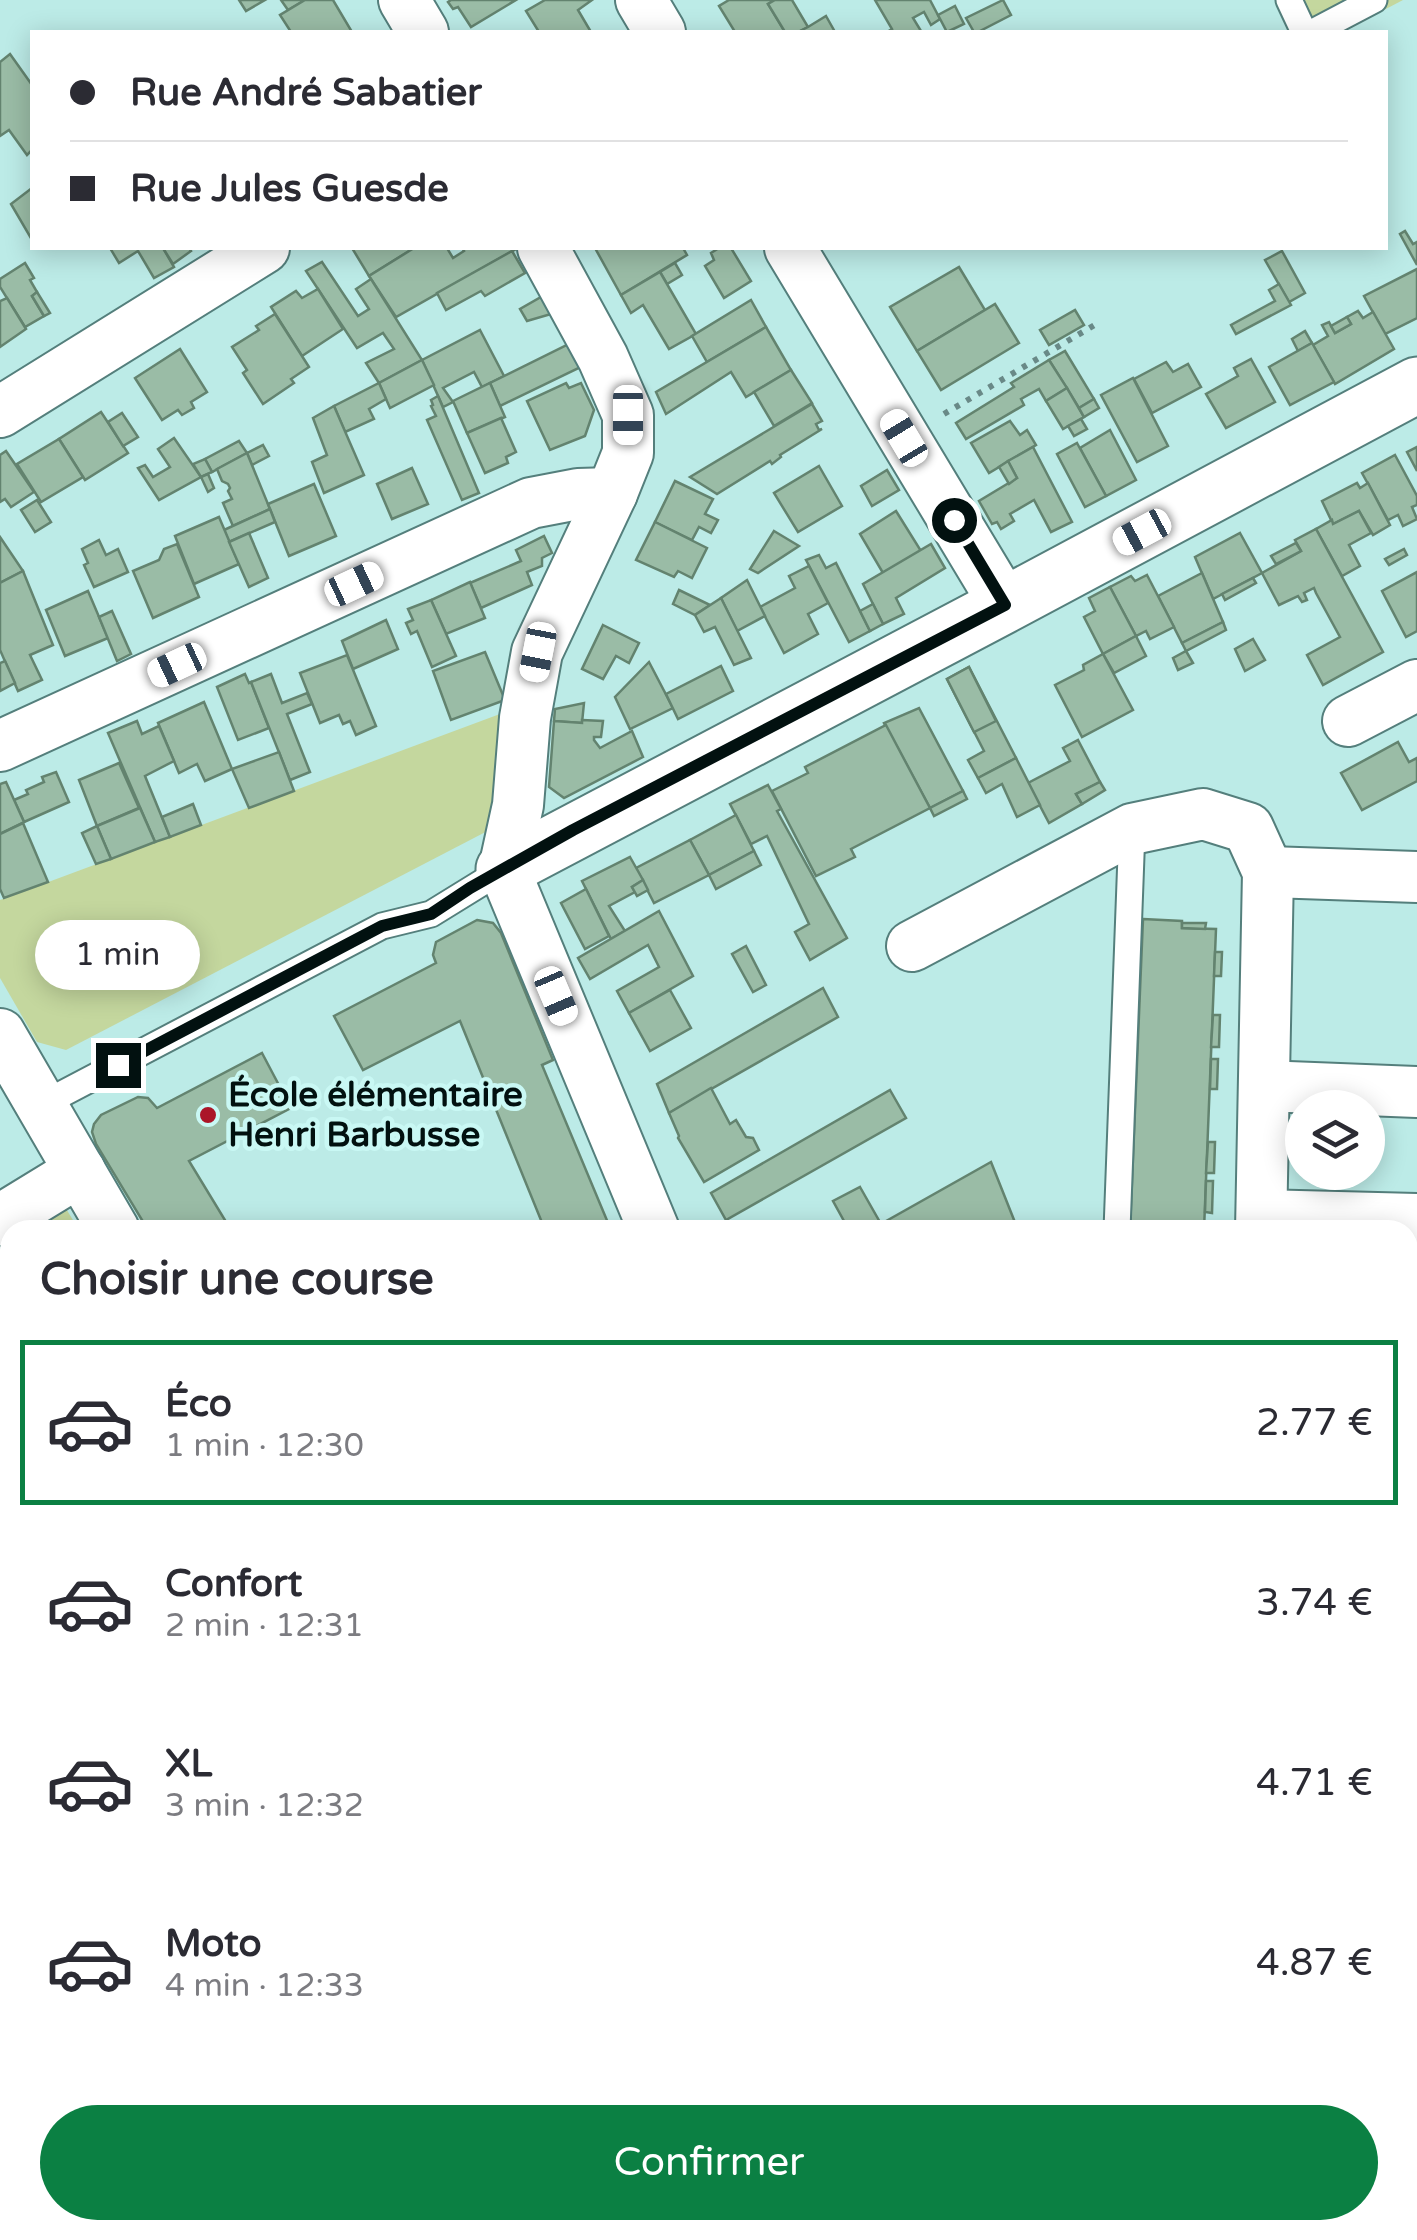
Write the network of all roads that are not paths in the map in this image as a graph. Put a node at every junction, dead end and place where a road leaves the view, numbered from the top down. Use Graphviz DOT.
graph roads {
  1 [pos="404,0"];
  2 [pos="641,0"];
  3 [pos="1288,0"];
  4 [pos="1374,0"];
  5 [pos="422,30"];
  6 [pos="659,30"];
  7 [pos="1303,30"];
  8 [pos="1318,30"];
  9 [pos="261,250"];
  10 [pos="544,250"];
  11 [pos="791,250"];
  12 [pos="1417,385"];
  13 [pos="0,412"];
  14 [pos="612,493"];
  15 [pos="1005,605"];
  16 [pos="1417,685"];
  17 [pos="1348,721"];
  18 [pos="0,746"];
  19 [pos="1132,829"];
  20 [pos="504,868"];
  21 [pos="1268,872"];
  22 [pos="1417,878"];
  23 [pos="912,946"];
  24 [pos="3,1047"];
  25 [pos="1264,1086"];
  26 [pos="1417,1092"];
  27 [pos="41,1105"];
  28 [pos="80,1172"];
  29 [pos="0,1220"];
  30 [pos="108,1220"];
  31 [pos="650,1220"];
  32 [pos="1117,1220"];
  33 [pos="1261,1220"];
  1 -- 5 [label="street"];
  2 -- 6 [label="street"];
  3 -- 7 [label="lane"];
  4 -- 8 [label="lane"];
  9 -- 13 [label="street"];
  10 -- 14 [label="street"];
  11 -- 15 [label="street"];
  12 -- 15 [label="street"];
  14 -- 18 [label="street"];
  14 -- 20 [label="street"];
  15 -- 20 [label="street"];
  16 -- 17 [label="street"];
  19 -- 21 [label="street"];
  19 -- 23 [label="street"];
  19 -- 32 [label="lane"];
  20 -- 27 [label="lane"];
  20 -- 31 [label="street"];
  21 -- 22 [label="street"];
  21 -- 25 [label="street"];
  24 -- 27 [label="street"];
  25 -- 26 [label="street"];
  25 -- 33 [label="street"];
  27 -- 28 [label="street"];
  28 -- 29 [label="street"];
  28 -- 30 [label="street"];
}
